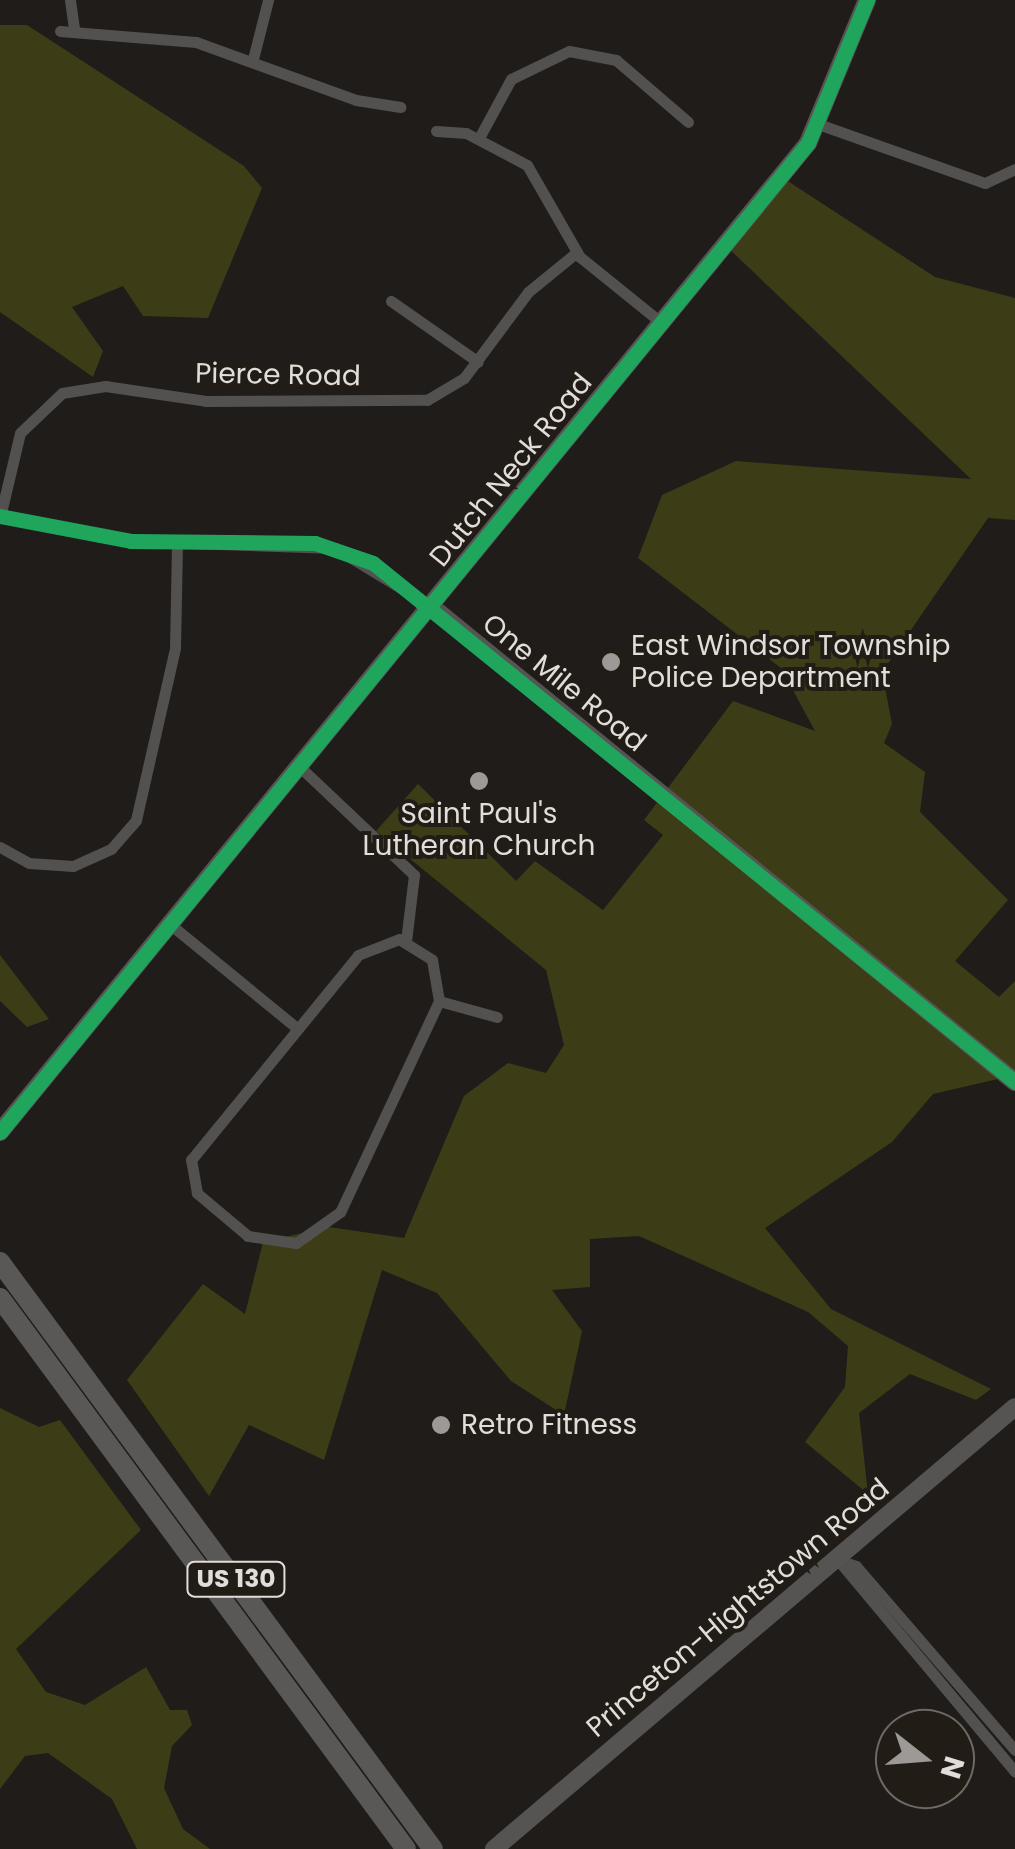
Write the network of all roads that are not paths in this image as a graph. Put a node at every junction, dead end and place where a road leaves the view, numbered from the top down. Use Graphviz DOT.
graph roads {
  1 [pos="70,0"];
  2 [pos="268,0"];
  3 [pos="867,0"];
  4 [pos="74,29"];
  5 [pos="60,32"];
  6 [pos="253,59"];
  7 [pos="400,107"];
  8 [pos="688,122"];
  9 [pos="821,125"];
  10 [pos="436,130"];
  11 [pos="479,138"];
  12 [pos="1015,169"];
  13 [pos="577,252"];
  14 [pos="391,301"];
  15 [pos="663,324"];
  16 [pos="478,362"];
  17 [pos="0,516"];
  18 [pos="177,542"];
  19 [pos="432,607"];
  20 [pos="301,768"];
  21 [pos="0,847"];
  22 [pos="171,924"];
  23 [pos="406,941"];
  24 [pos="439,1000"];
  25 [pos="497,1017"];
  26 [pos="297,1028"];
  27 [pos="1015,1082"];
  28 [pos="0,1132"];
  29 [pos="0,1262"];
  30 [pos="0,1298"];
  31 [pos="1015,1406"];
  32 [pos="192,1556"];
  33 [pos="222,1560"];
  34 [pos="838,1560"];
  35 [pos="262,1652"];
  36 [pos="293,1656"];
  37 [pos="1015,1750"];
  38 [pos="1015,1772"];
  39 [pos="406,1849"];
  40 [pos="434,1849"];
  41 [pos="494,1849"];
  1 -- 4 [label="street"];
  2 -- 6 [label="street"];
  3 -- 9 [label="street, Dutch Neck Road"];
  4 -- 5 [label="street"];
  4 -- 6 [label="street"];
  6 -- 7 [label="street"];
  8 -- 11 [label="street"];
  9 -- 12 [label="street"];
  9 -- 15 [label="street, Dutch Neck Road"];
  10 -- 11 [label="street"];
  11 -- 13 [label="street"];
  13 -- 15 [label="street"];
  13 -- 16 [label="street, Pierce Road"];
  14 -- 16 [label="street"];
  15 -- 19 [label="street, Dutch Neck Road"];
  16 -- 17 [label="street, Pierce Road"];
  17 -- 18 [label="street, One Mile Road"];
  18 -- 19 [label="street, One Mile Road"];
  18 -- 21 [label="street"];
  19 -- 20 [label="street, Dutch Neck Road"];
  19 -- 27 [label="street, One Mile Road"];
  20 -- 22 [label="street, Dutch Neck Road"];
  20 -- 23 [label="street"];
  22 -- 26 [label="street"];
  22 -- 28 [label="street, Dutch Neck Road"];
  23 -- 24 [label="street"];
  23 -- 26 [label="street"];
  24 -- 25 [label="street"];
  24 -- 26 [label="street"];
  29 -- 33 [label="highway, US 130"];
  30 -- 32 [label="highway, US 130"];
  31 -- 34 [label="street, Princeton-Hightstown Road"];
  32 -- 33 [label="highway"];
  32 -- 35 [label="highway, US 130"];
  33 -- 36 [label="highway, US 130"];
  34 -- 37 [label="street"];
  34 -- 38 [label="street"];
  34 -- 41 [label="street, Princeton-Hightstown Road"];
  35 -- 36 [label="highway"];
  35 -- 39 [label="highway, US 130"];
  36 -- 40 [label="highway, US 130"];
}
